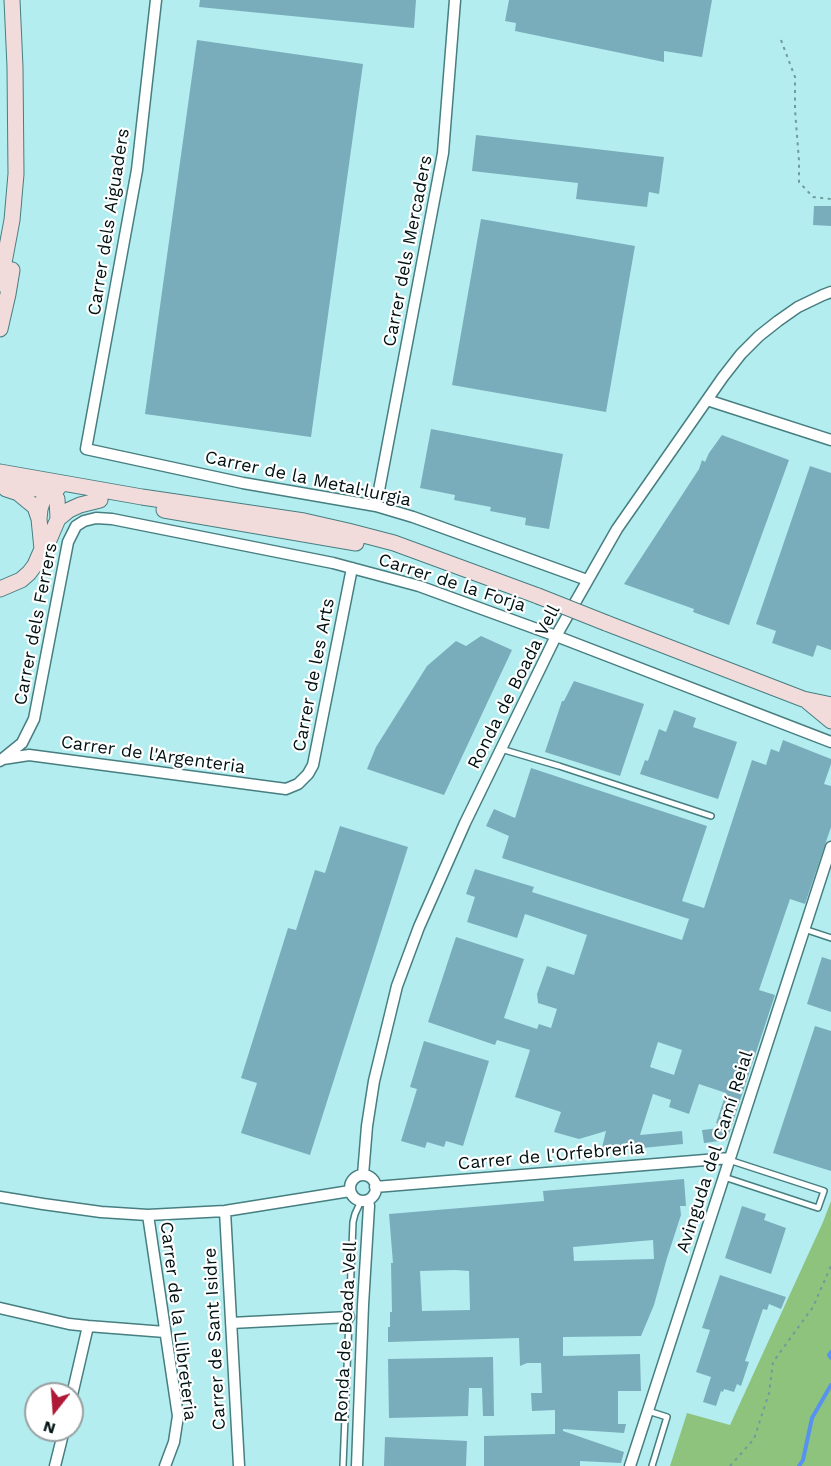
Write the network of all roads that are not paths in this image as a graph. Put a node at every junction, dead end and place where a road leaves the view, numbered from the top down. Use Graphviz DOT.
graph roads {
  1 [pos="12,0"];
  2 [pos="156,0"];
  3 [pos="455,0"];
  4 [pos="4,240"];
  5 [pos="0,284"];
  6 [pos="831,292"];
  7 [pos="0,329"];
  8 [pos="707,400"];
  9 [pos="831,440"];
  10 [pos="86,449"];
  11 [pos="0,472"];
  12 [pos="31,478"];
  13 [pos="68,484"];
  14 [pos="0,485"];
  15 [pos="53,491"];
  16 [pos="100,500"];
  17 [pos="376,506"];
  18 [pos="39,519"];
  19 [pos="58,519"];
  20 [pos="84,521"];
  21 [pos="42,549"];
  22 [pos="435,558"];
  23 [pos="352,568"];
  24 [pos="587,580"];
  25 [pos="0,589"];
  26 [pos="556,636"];
  27 [pos="803,699"];
  28 [pos="831,705"];
  29 [pos="831,721"];
  30 [pos="831,742"];
  31 [pos="501,749"];
  32 [pos="1,760"];
  33 [pos="298,784"];
  34 [pos="711,816"];
  35 [pos="831,847"];
  36 [pos="804,929"];
  37 [pos="831,938"];
  38 [pos="730,1159"];
  39 [pos="363,1175"];
  40 [pos="724,1178"];
  41 [pos="375,1186"];
  42 [pos="350,1191"];
  43 [pos="0,1197"];
  44 [pos="365,1201"];
  45 [pos="225,1211"];
  46 [pos="148,1215"];
  47 [pos="0,1308"];
  48 [pos="349,1317"];
  49 [pos="231,1323"];
  50 [pos="88,1326"];
  51 [pos="165,1332"];
  52 [pos="75,1382"];
  53 [pos="648,1411"];
  54 [pos="61,1442"];
  55 [pos="55,1466"];
  56 [pos="165,1466"];
  57 [pos="238,1466"];
  58 [pos="343,1466"];
  59 [pos="357,1466"];
  60 [pos="630,1466"];
  61 [pos="652,1466"];
  1 -- 4 [label="main road"];
  2 -- 10 [label="street, Carrer dels Aiguaders"];
  3 -- 17 [label="street, Carrer dels Mercaders"];
  4 -- 5 [label="main road"];
  4 -- 7 [label="main road"];
  6 -- 8 [label="street, Ronda de Boada Vell"];
  8 -- 9 [label="street"];
  8 -- 24 [label="street, Ronda de Boada Vell"];
  10 -- 17 [label="street, Carrer de la Metal·lurgia"];
  11 -- 12 [label="main road"];
  12 -- 13 [label="main road"];
  12 -- 15 [label="main road"];
  13 -- 15 [label="main road"];
  13 -- 22 [label="main road"];
  14 -- 15 [label="main road"];
  14 -- 18 [label="main road"];
  15 -- 16 [label="main road"];
  15 -- 18 [label="main road"];
  15 -- 19 [label="main road"];
  16 -- 19 [label="main road"];
  16 -- 22 [label="main road"];
  17 -- 24 [label="street, Carrer de la Metal·lurgia"];
  18 -- 21 [label="main road"];
  19 -- 21 [label="main road"];
  20 -- 23 [label="street, Carrer de la Forja"];
  20 -- 32 [label="street, Carrer dels Ferrers"];
  21 -- 25 [label="main road"];
  22 -- 27 [label="main road, bridge"];
  23 -- 26 [label="street, Carrer de la Forja"];
  23 -- 33 [label="street, Carrer de les Arts"];
  24 -- 26 [label="street, Ronda de Boada Vell"];
  26 -- 30 [label="street, Carrer de la Forja"];
  26 -- 31 [label="street, Ronda de Boada Vell"];
  27 -- 28 [label="main road"];
  27 -- 29 [label="main road"];
  31 -- 34 [label="lane"];
  31 -- 39 [label="street, Ronda de Boada Vell"];
  32 -- 33 [label="street, Carrer de l'Argenteria"];
  35 -- 36 [label="street, Avinguda del Camí Reial"];
  36 -- 37 [label="lane"];
  36 -- 38 [label="street, Avinguda del Camí Reial"];
  38 -- 40 [label="street, Avinguda del Camí Reial"];
  38 -- 40 [label="lane"];
  38 -- 41 [label="street, Carrer de l'Orfebreria"];
  39 -- 41 [label="street"];
  39 -- 42 [label="street"];
  40 -- 53 [label="street, Avinguda del Camí Reial"];
  41 -- 44 [label="street"];
  42 -- 44 [label="street"];
  42 -- 45 [label="street"];
  43 -- 46 [label="street"];
  44 -- 48 [label="lane"];
  44 -- 59 [label="street, Ronda de Boada Vell"];
  45 -- 46 [label="street"];
  45 -- 49 [label="street, Carrer de Sant Isidre"];
  46 -- 51 [label="street, Carrer de la Llibreteria"];
  47 -- 50 [label="street"];
  48 -- 49 [label="street"];
  48 -- 58 [label="lane"];
  49 -- 57 [label="street, Carrer de Sant Isidre"];
  50 -- 51 [label="street"];
  50 -- 52 [label="street"];
  51 -- 56 [label="street, Carrer de la Llibreteria"];
  53 -- 60 [label="street, Avinguda del Camí Reial"];
  53 -- 61 [label="lane"];
  54 -- 55 [label="street"];
}
